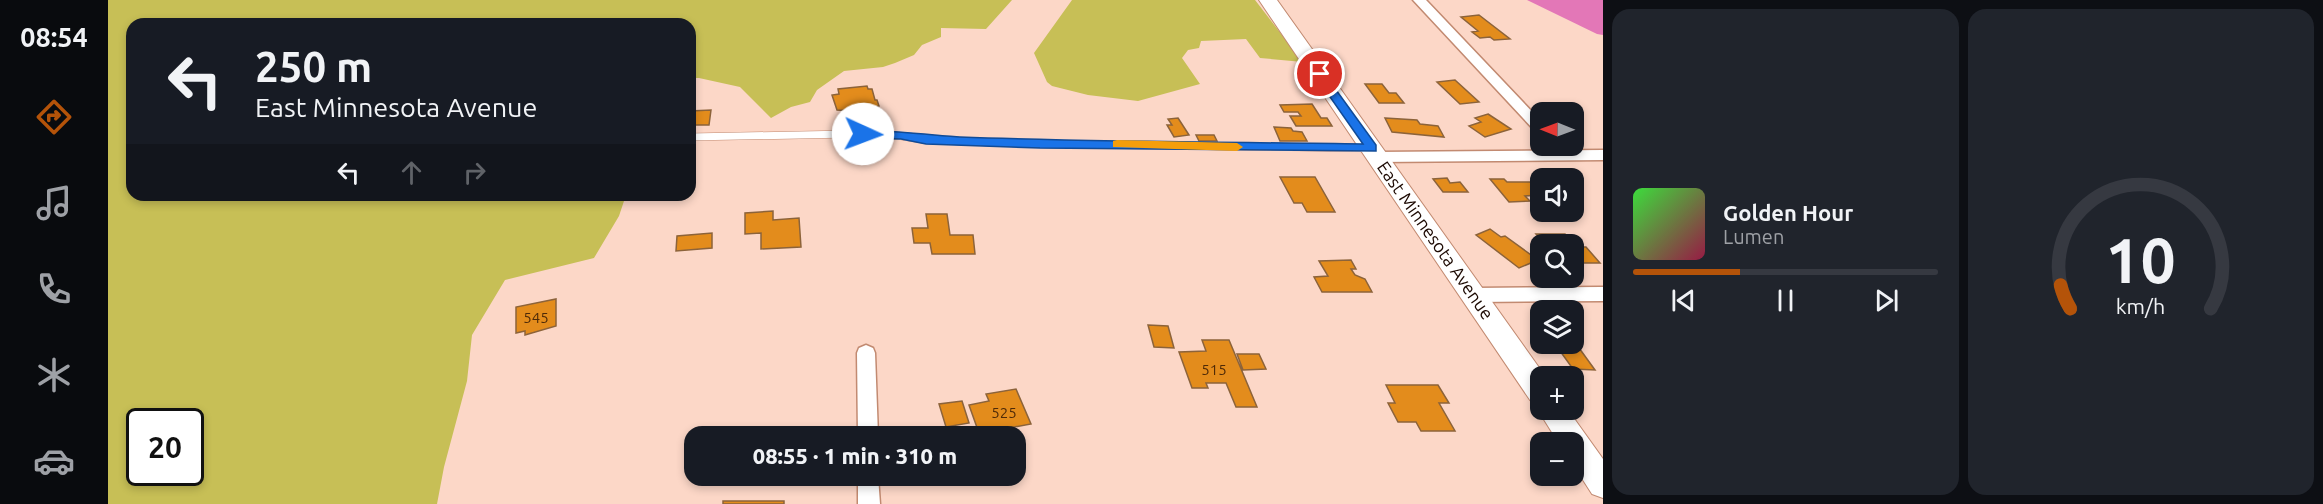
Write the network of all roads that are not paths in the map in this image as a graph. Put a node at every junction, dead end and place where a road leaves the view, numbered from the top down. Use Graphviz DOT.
graph roads {
  1 [pos="1268,0"];
  2 [pos="1419,0"];
  3 [pos="1530,117"];
  4 [pos="696,137"];
  5 [pos="1530,151"];
  6 [pos="1375,153"];
  7 [pos="1584,153"];
  8 [pos="1603,155"];
  9 [pos="1603,294"];
  10 [pos="1475,296"];
  11 [pos="866,353"];
  12 [pos="1530,377"];
  13 [pos="1559,420"];
  14 [pos="868,426"];
  15 [pos="1603,484"];
  16 [pos="868,486"];
  17 [pos="869,504"];
  1 -- 6 [label="street, East Minnesota Avenue"];
  2 -- 3 [label="street"];
  4 -- 6 [label="lane"];
  5 -- 6 [label="street"];
  6 -- 10 [label="street, East Minnesota Avenue"];
  7 -- 8 [label="street"];
  9 -- 10 [label="street"];
  10 -- 12 [label="street, East Minnesota Avenue"];
  11 -- 14 [label="street"];
  13 -- 15 [label="street"];
  16 -- 17 [label="street"];
}
